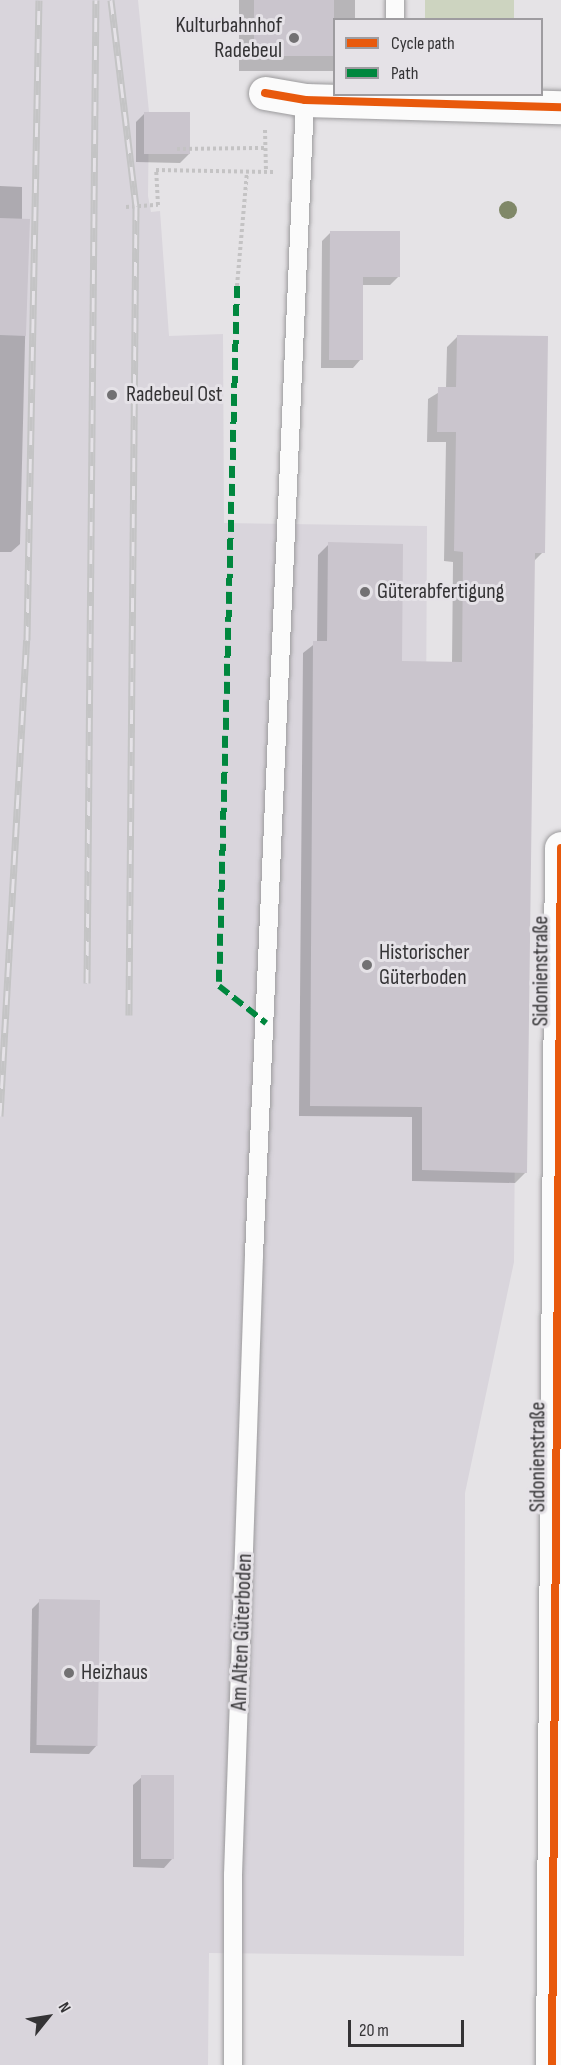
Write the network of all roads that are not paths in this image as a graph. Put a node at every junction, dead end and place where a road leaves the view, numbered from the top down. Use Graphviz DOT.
graph roads {
  1 [pos="395,0"];
  2 [pos="395,18"];
  3 [pos="265,93"];
  4 [pos="394,99"];
  5 [pos="305,100"];
  6 [pos="561,107"];
  7 [pos="561,848"];
  8 [pos="560,899"];
  9 [pos="557,2011"];
  10 [pos="233,2065"];
  11 [pos="552,2065"];
  1 -- 2 [label="lane"];
  3 -- 5 [label="street"];
  4 -- 5 [label="street"];
  4 -- 6 [label="street"];
  5 -- 10 [label="lane, Am Alten Güterboden"];
  7 -- 8 [label="street, Sidonienstraße"];
  8 -- 9 [label="street, Sidonienstraße"];
  9 -- 11 [label="street, Sidonienstraße"];
}
